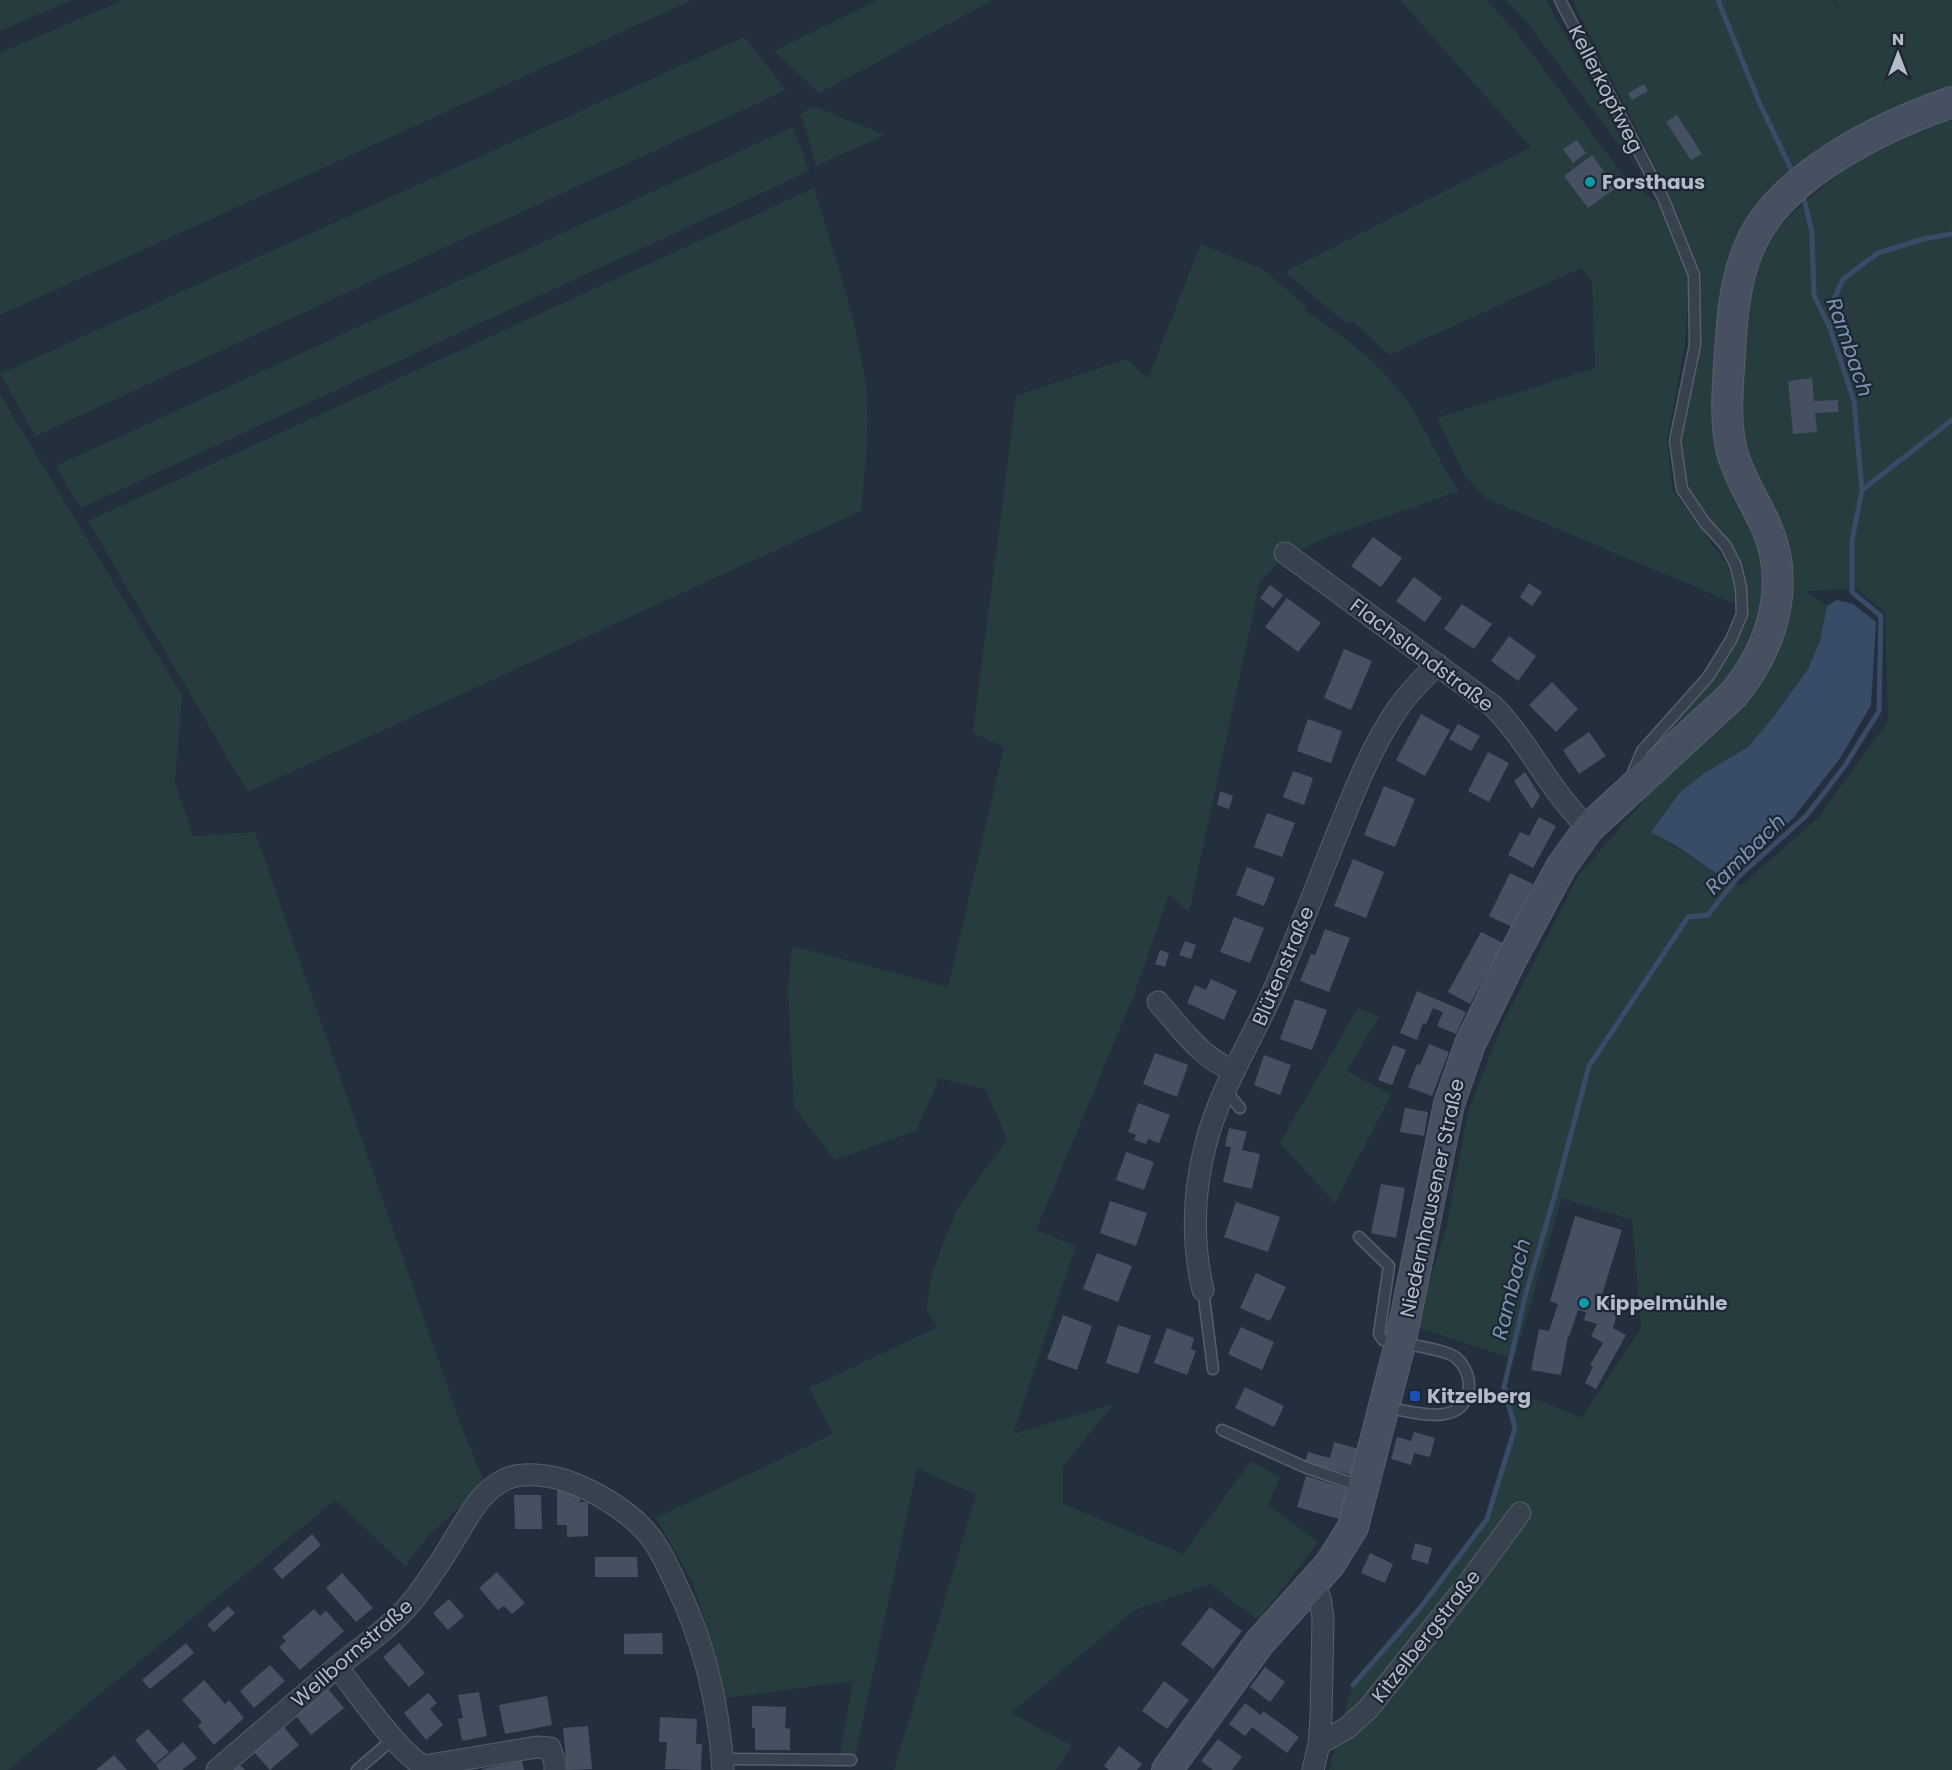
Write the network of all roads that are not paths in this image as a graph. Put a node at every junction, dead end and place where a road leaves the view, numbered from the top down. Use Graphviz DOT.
graph roads {
  1 [pos="1560,0"];
  2 [pos="1952,102"];
  3 [pos="1284,554"];
  4 [pos="1437,664"];
  5 [pos="1624,794"];
  6 [pos="1589,828"];
  7 [pos="1158,1002"];
  8 [pos="1229,1081"];
  9 [pos="1240,1108"];
  10 [pos="1359,1237"];
  11 [pos="1203,1290"];
  12 [pos="1400,1344"];
  13 [pos="1213,1370"];
  14 [pos="1384,1407"];
  15 [pos="1222,1430"];
  16 [pos="1364,1487"];
  17 [pos="1520,1513"];
  18 [pos="1311,1585"];
  19 [pos="337,1667"];
  20 [pos="394,1738"];
  21 [pos="1319,1744"];
  22 [pos="851,1760"];
  23 [pos="722,1765"];
  24 [pos="217,1770"];
  25 [pos="357,1770"];
  26 [pos="555,1770"];
  27 [pos="1167,1770"];
  28 [pos="1313,1770"];
  1 -- 5 [label="lane, Kellerkopfweg"];
  2 -- 5 [label="main road, Niedernhausener Straße"];
  3 -- 4 [label="street, Flachslandstraße"];
  4 -- 6 [label="street, Flachslandstraße"];
  4 -- 8 [label="street, Blütenstraße"];
  5 -- 6 [label="main road, Niedernhausener Straße"];
  6 -- 12 [label="main road, Niedernhausener Straße"];
  7 -- 8 [label="street"];
  8 -- 9 [label="lane"];
  8 -- 11 [label="street, Blütenstraße"];
  10 -- 12 [label="lane"];
  11 -- 13 [label="lane"];
  12 -- 14 [label="main road, Niedernhausener Straße"];
  12 -- 14 [label="lane"];
  14 -- 16 [label="main road, Niedernhausener Straße"];
  15 -- 16 [label="lane"];
  16 -- 18 [label="main road, Niedernhausener Straße"];
  17 -- 21 [label="street, Kitzelbergstraße"];
  18 -- 21 [label="street"];
  18 -- 27 [label="main road, Niedernhausener Straße"];
  19 -- 20 [label="street"];
  19 -- 23 [label="street, Wellbornstraße"];
  19 -- 24 [label="street, Wellbornstraße"];
  20 -- 25 [label="lane"];
  20 -- 26 [label="street"];
  21 -- 28 [label="street"];
  22 -- 23 [label="lane"];
}
